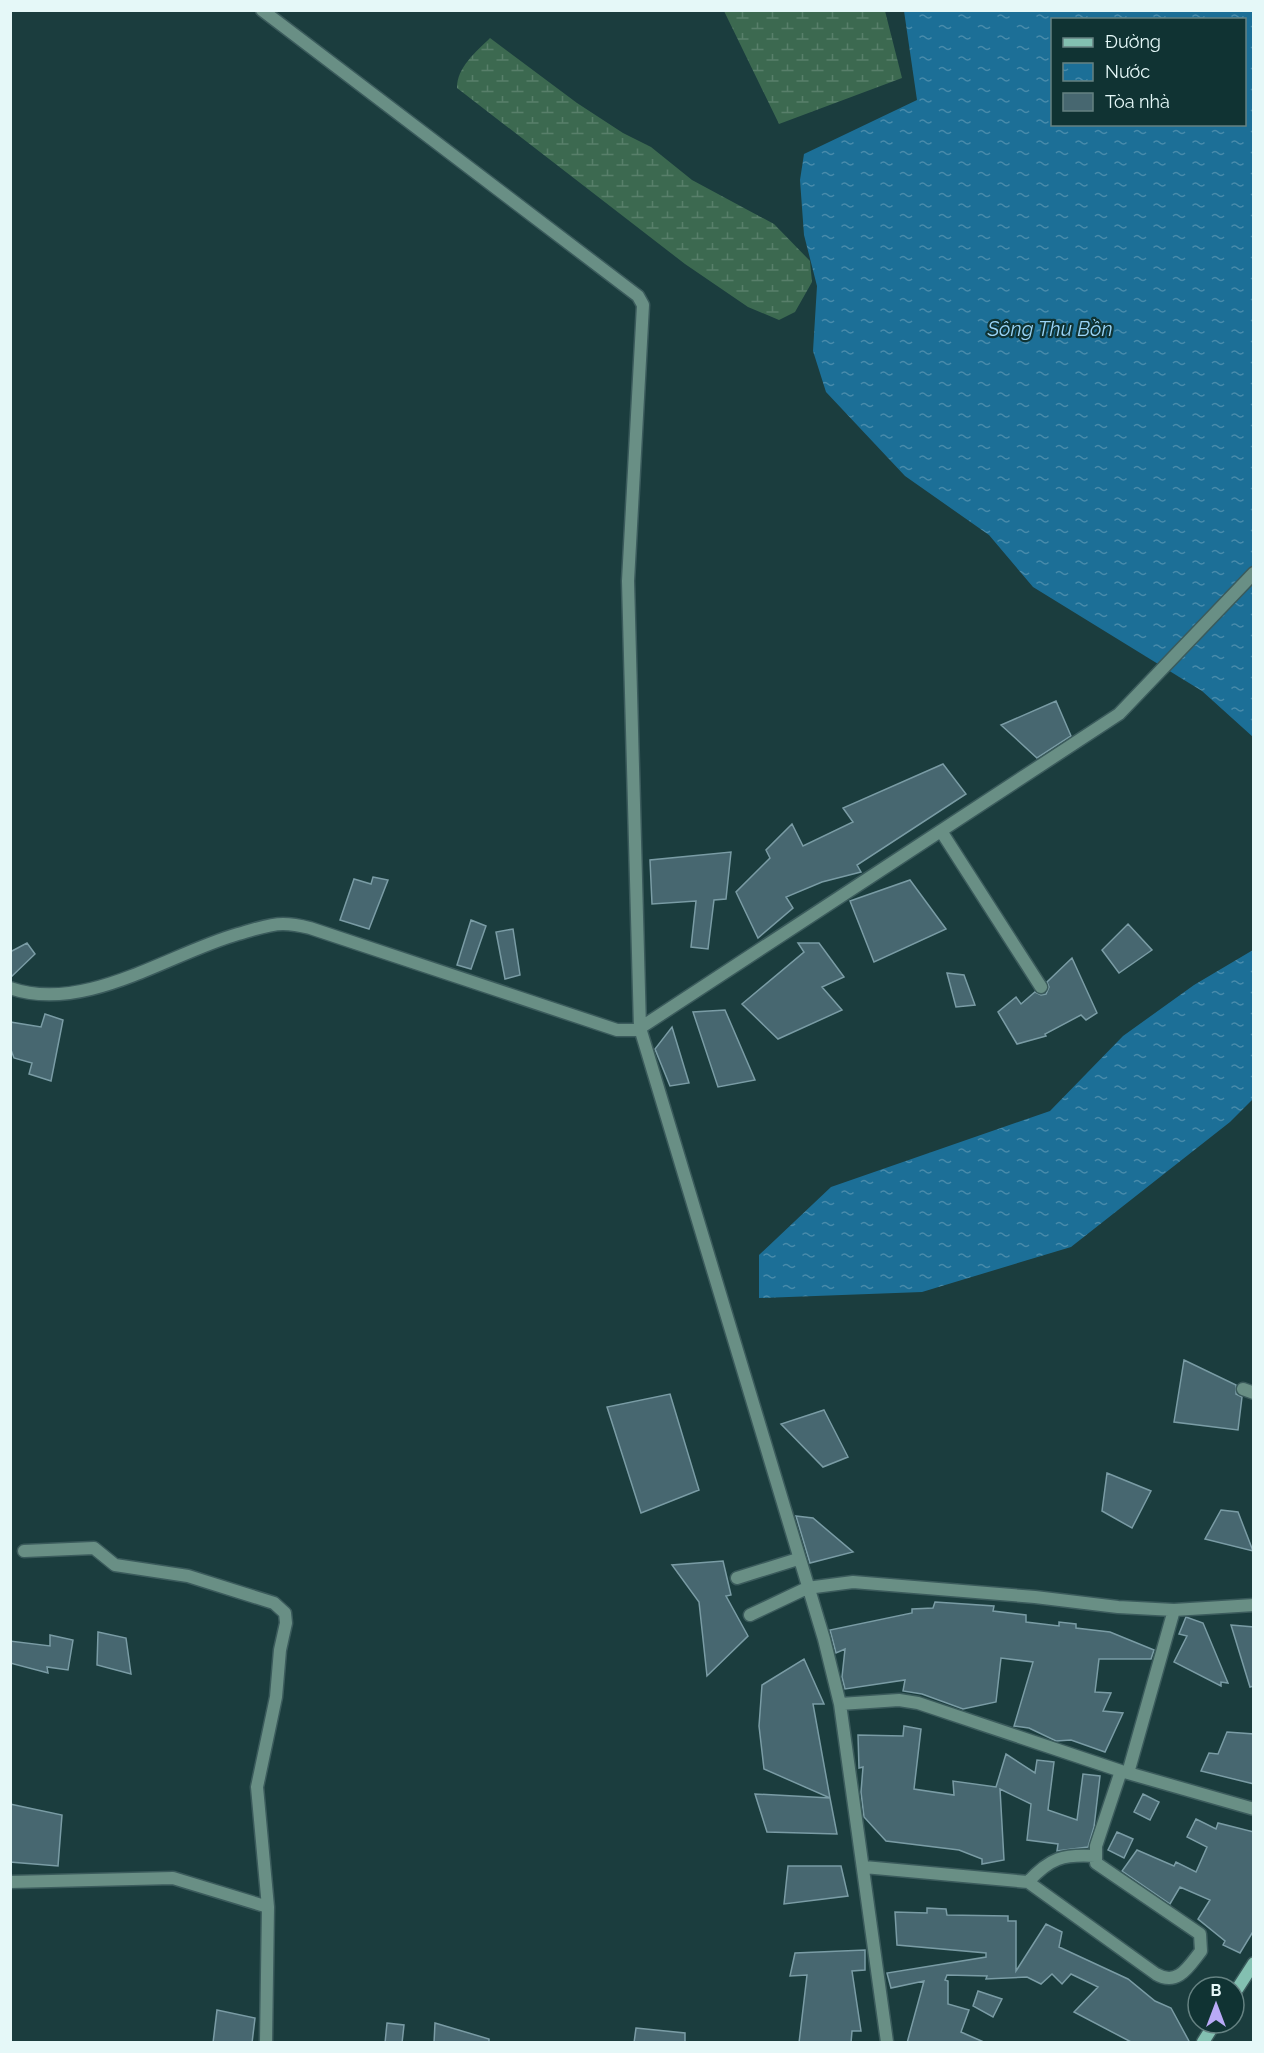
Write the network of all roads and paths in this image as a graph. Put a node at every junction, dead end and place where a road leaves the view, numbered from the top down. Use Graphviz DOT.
graph roads {
  1 [pos="262,10"];
  2 [pos="1254,573"];
  3 [pos="941,831"];
  4 [pos="1041,987"];
  5 [pos="10,988"];
  6 [pos="640,1028"];
  7 [pos="24,1551"];
  8 [pos="798,1559"];
  9 [pos="737,1578"];
  10 [pos="807,1588"];
  11 [pos="1254,1605"];
  12 [pos="1174,1610"];
  13 [pos="750,1615"];
  14 [pos="840,1704"];
  15 [pos="1124,1772"];
  16 [pos="1254,1809"];
  17 [pos="1095,1856"];
  18 [pos="864,1867"];
  19 [pos="10,1882"];
  20 [pos="1028,1882"];
  21 [pos="268,1907"];
  22 [pos="266,2043"];
  23 [pos="887,2043"];
  1 -- 6 [label="street"];
  2 -- 3 [label="street"];
  3 -- 4 [label="street"];
  3 -- 6 [label="street"];
  5 -- 6 [label="street"];
  6 -- 8 [label="street"];
  7 -- 21 [label="street"];
  8 -- 9 [label="street"];
  8 -- 10 [label="street"];
  10 -- 12 [label="street"];
  10 -- 13 [label="street"];
  10 -- 14 [label="street"];
  11 -- 12 [label="street"];
  12 -- 15 [label="street"];
  14 -- 15 [label="street"];
  14 -- 18 [label="street"];
  15 -- 16 [label="street"];
  15 -- 17 [label="street"];
  17 -- 20 [label="street"];
  17 -- 20 [label="street"];
  18 -- 20 [label="street"];
  18 -- 23 [label="street"];
  19 -- 21 [label="street"];
  21 -- 22 [label="street"];
}
